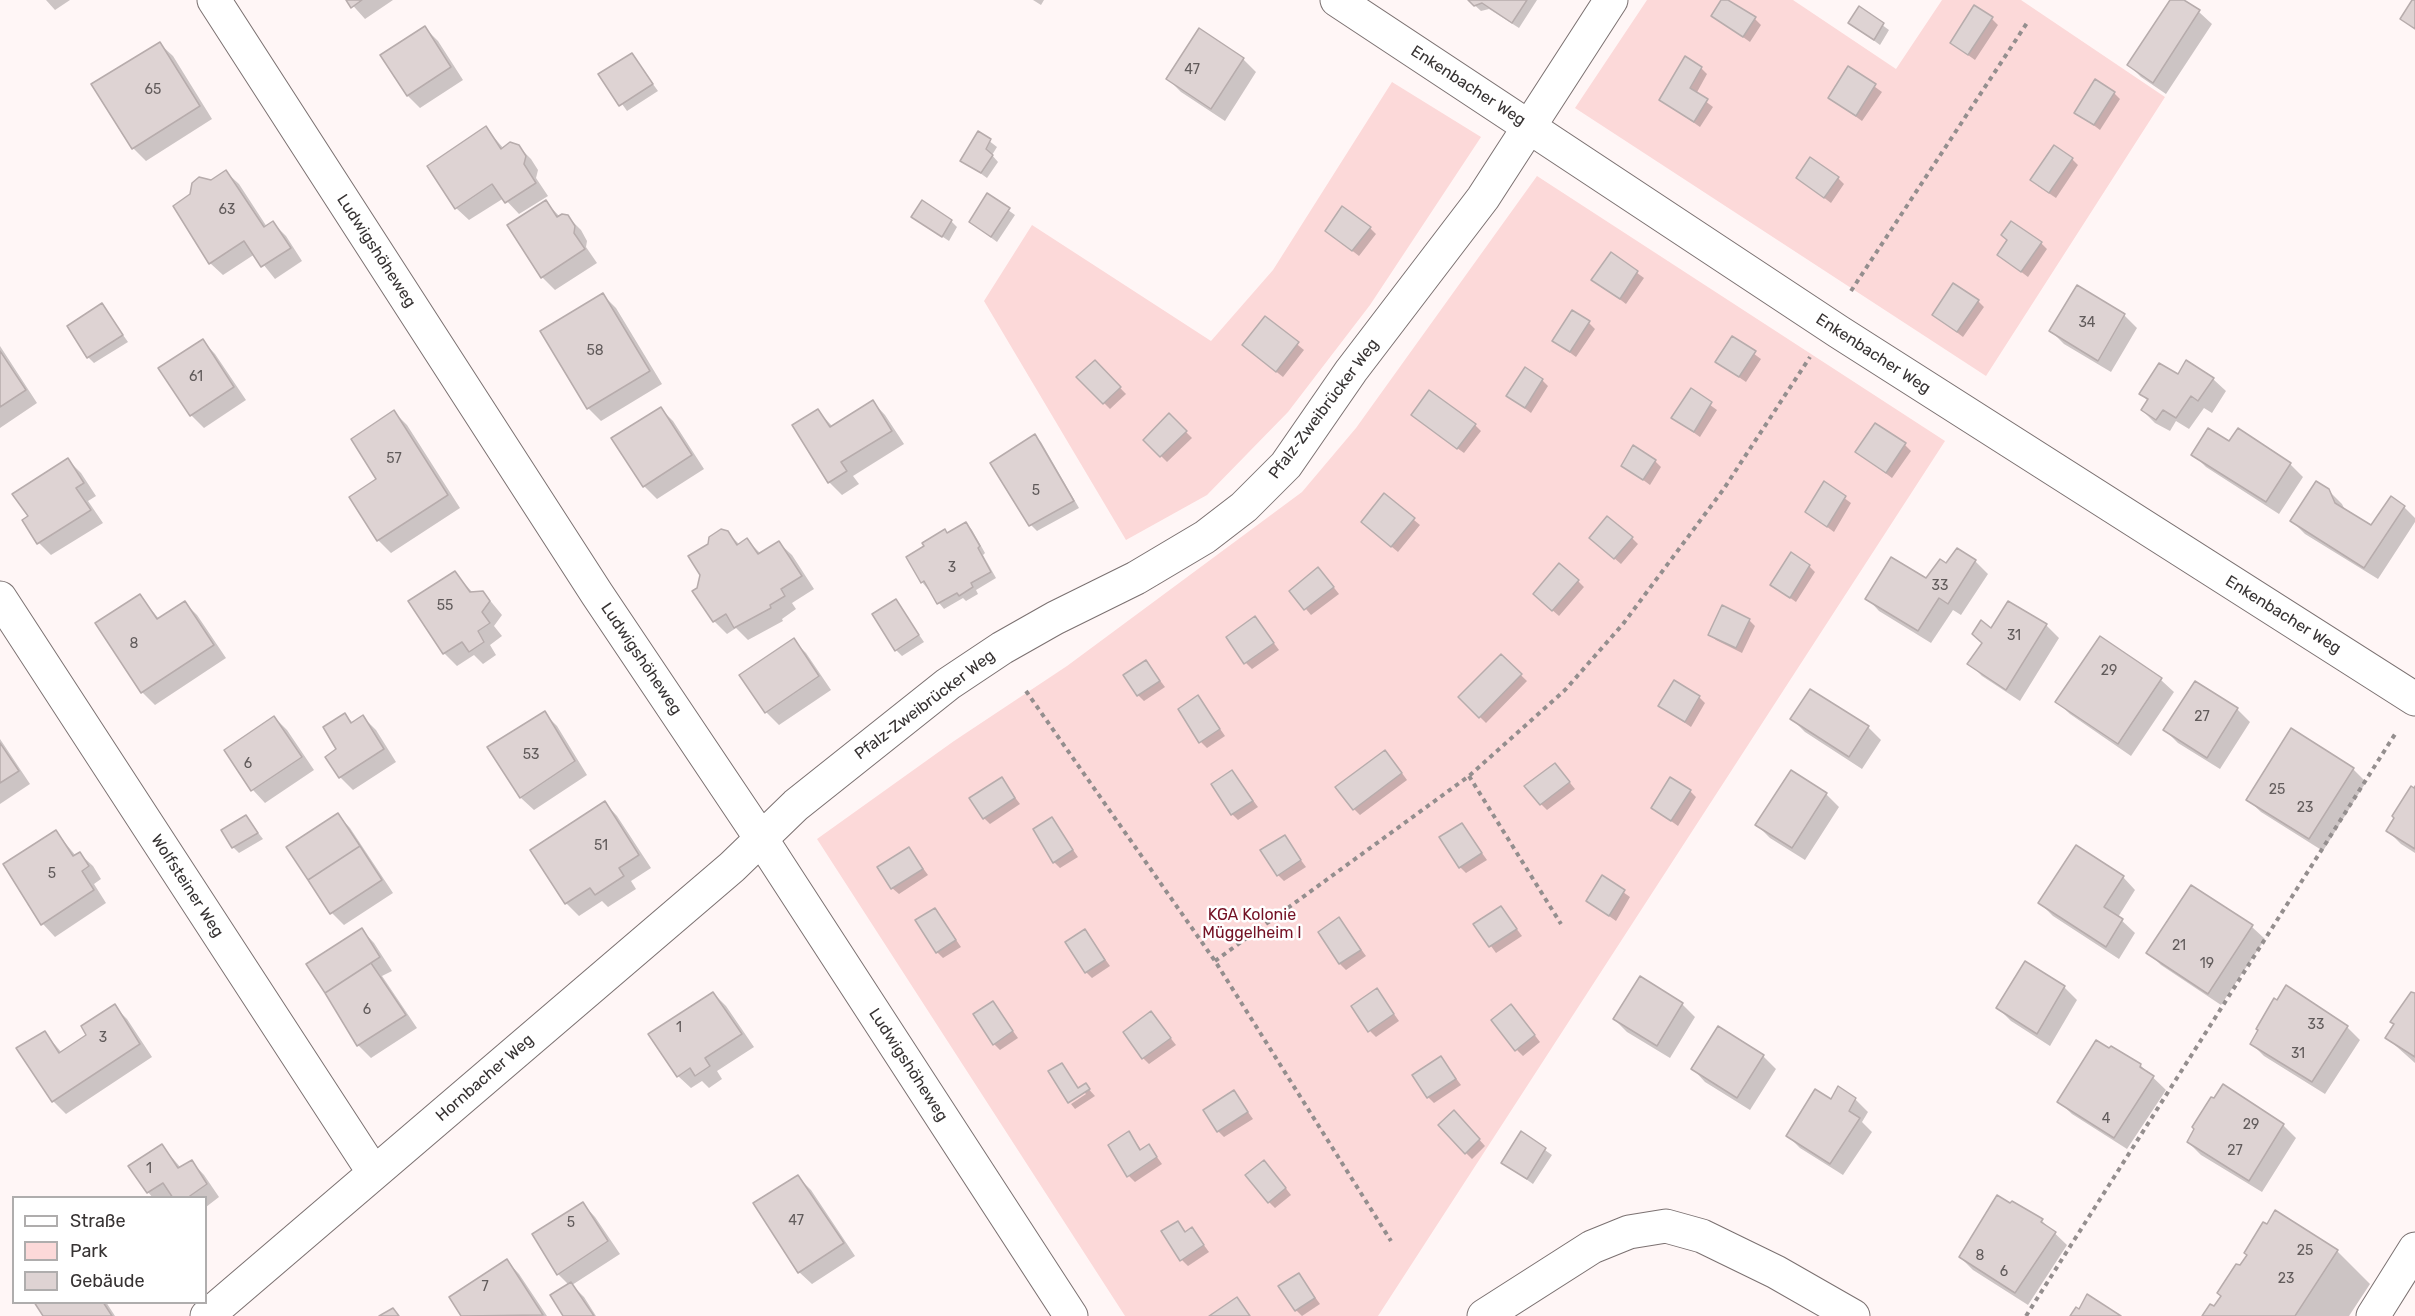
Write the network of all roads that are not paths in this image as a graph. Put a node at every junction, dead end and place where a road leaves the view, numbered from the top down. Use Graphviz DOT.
graph roads {
  1 [pos="214,0"];
  2 [pos="1337,0"];
  3 [pos="1611,0"];
  4 [pos="1530,126"];
  5 [pos="0,598"];
  6 [pos="2415,699"];
  7 [pos="762,840"];
  8 [pos="374,1173"];
  9 [pos="2415,1250"];
  10 [pos="207,1316"];
  11 [pos="1071,1316"];
  12 [pos="1484,1316"];
  13 [pos="1852,1316"];
  14 [pos="2373,1316"];
  1 -- 7 [label="street, Ludwigshöheweg"];
  2 -- 4 [label="street, Enkenbacher Weg"];
  3 -- 4 [label="street, Pfalz-Zweibrücker Weg"];
  4 -- 6 [label="street, Enkenbacher Weg"];
  4 -- 7 [label="street, Pfalz-Zweibrücker Weg"];
  5 -- 8 [label="street, Wolfsteiner Weg"];
  7 -- 8 [label="street, Hornbacher Weg"];
  7 -- 11 [label="street, Ludwigshöheweg"];
  8 -- 10 [label="street, Hornbacher Weg"];
  9 -- 14 [label="street"];
  12 -- 13 [label="street"];
}
